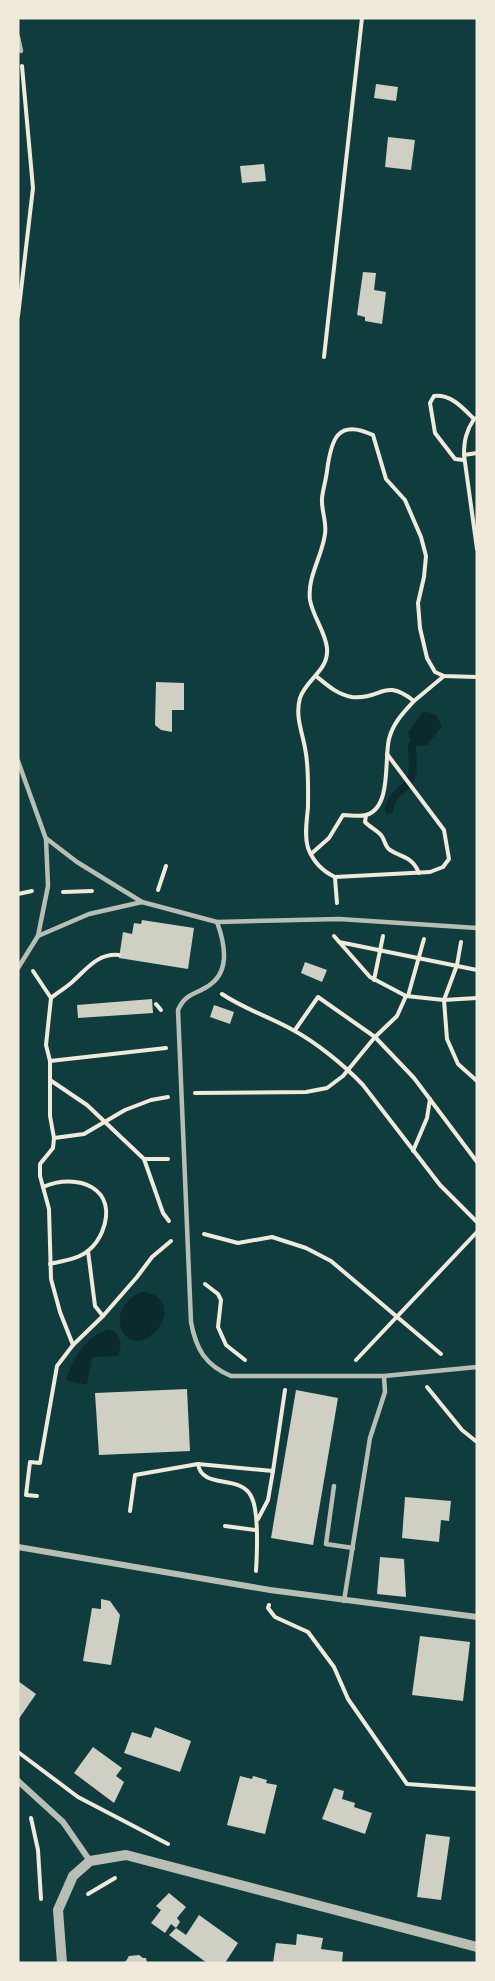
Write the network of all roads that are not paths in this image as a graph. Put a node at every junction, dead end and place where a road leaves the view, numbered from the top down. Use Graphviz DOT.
graph roads {
  1 [pos="18,37"];
  2 [pos="21,51"];
  3 [pos="18,761"];
  4 [pos="46,838"];
  5 [pos="142,902"];
  6 [pos="217,922"];
  7 [pos="477,928"];
  8 [pos="38,936"];
  9 [pos="18,968"];
  10 [pos="477,1367"];
  11 [pos="384,1376"];
  12 [pos="334,1486"];
  13 [pos="18,1547"];
  14 [pos="353,1548"];
  15 [pos="344,1601"];
  16 [pos="477,1617"];
  17 [pos="18,1781"];
  18 [pos="90,1861"];
  19 [pos="477,1947"];
  20 [pos="62,1963"];
  1 -- 2 [label="lane"];
  3 -- 4 [label="lane"];
  4 -- 5 [label="lane"];
  4 -- 8 [label="lane"];
  5 -- 6 [label="lane"];
  5 -- 8 [label="lane"];
  6 -- 7 [label="lane"];
  6 -- 11 [label="lane"];
  8 -- 9 [label="lane"];
  10 -- 11 [label="lane"];
  11 -- 14 [label="lane"];
  12 -- 14 [label="lane"];
  13 -- 15 [label="street"];
  14 -- 15 [label="lane"];
  15 -- 16 [label="street"];
  17 -- 18 [label="street"];
  18 -- 19 [label="street"];
  18 -- 20 [label="street"];
}
